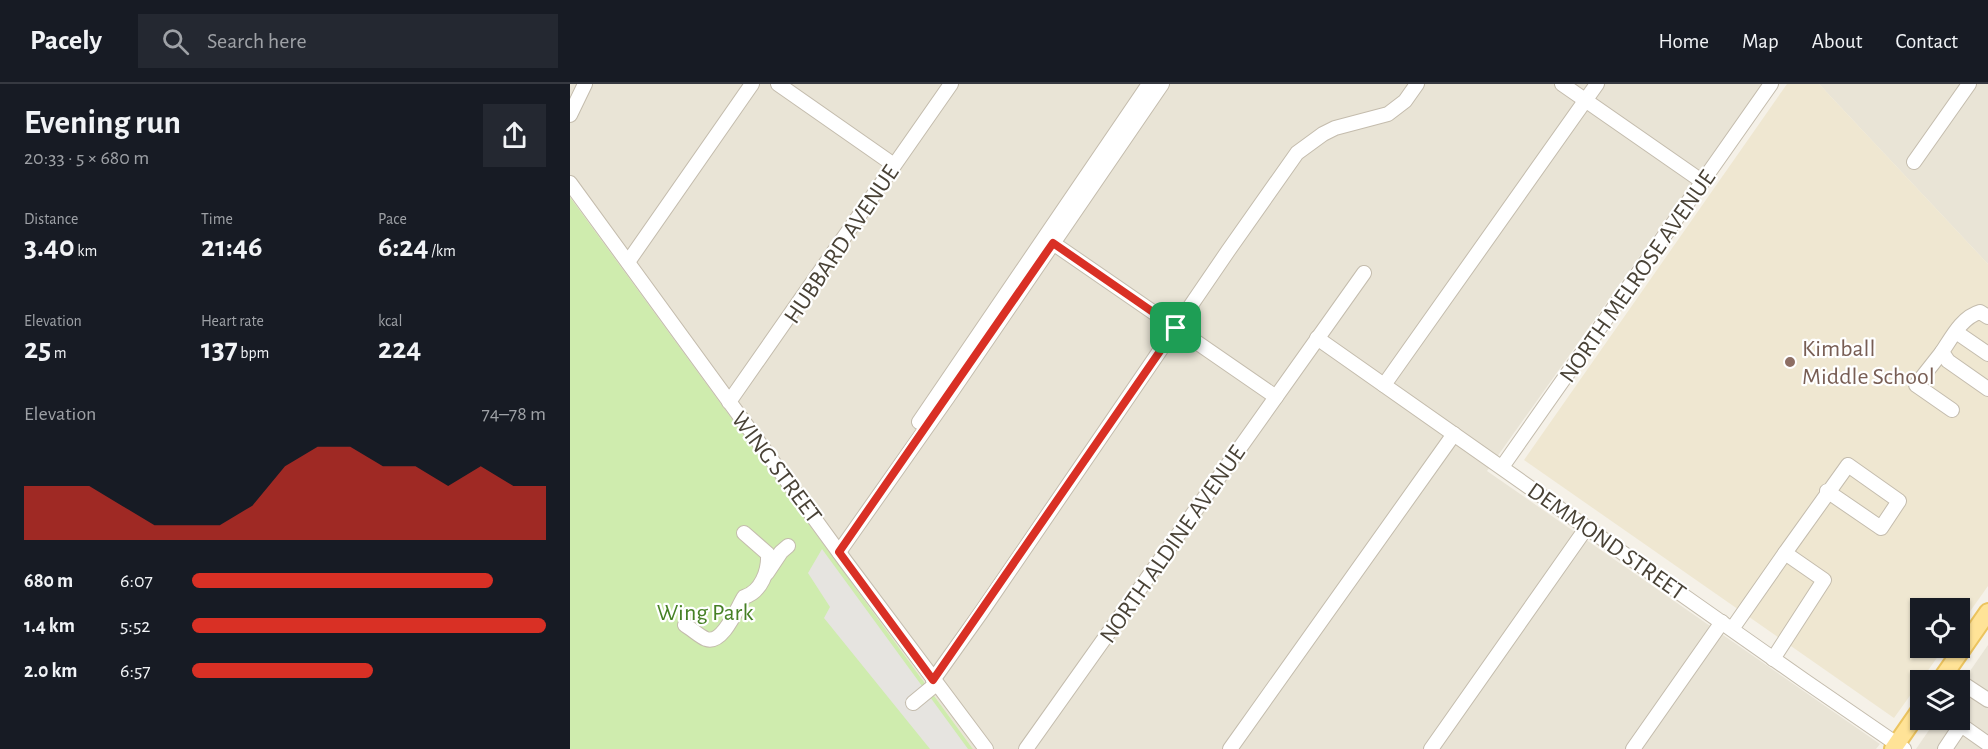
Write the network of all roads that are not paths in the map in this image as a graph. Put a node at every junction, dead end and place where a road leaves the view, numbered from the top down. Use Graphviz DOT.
graph roads {
  1 [pos="585,84"];
  2 [pos="752,84"];
  3 [pos="778,84"];
  4 [pos="951,84"];
  5 [pos="1149,84"];
  6 [pos="1162,84"];
  7 [pos="1417,84"];
  8 [pos="1562,84"];
  9 [pos="1597,84"];
  10 [pos="1771,84"];
  11 [pos="1969,84"];
  12 [pos="1586,100"];
  13 [pos="570,115"];
  14 [pos="1914,162"];
  15 [pos="894,165"];
  16 [pos="1703,182"];
  17 [pos="570,183"];
  18 [pos="1049,241"];
  19 [pos="628,262"];
  20 [pos="1364,273"];
  21 [pos="1988,316"];
  22 [pos="1176,328"];
  23 [pos="1956,332"];
  24 [pos="1317,338"];
  25 [pos="1942,352"];
  26 [pos="1988,354"];
  27 [pos="1384,385"];
  28 [pos="1988,389"];
  29 [pos="1276,397"];
  30 [pos="729,402"];
  31 [pos="1952,410"];
  32 [pos="1454,434"];
  33 [pos="1502,467"];
  34 [pos="1827,490"];
  35 [pos="1587,527"];
  36 [pos="744,533"];
  37 [pos="837,550"];
  38 [pos="1785,552"];
  39 [pos="1988,612"];
  40 [pos="685,625"];
  41 [pos="1727,625"];
  42 [pos="1773,659"];
  43 [pos="1956,670"];
  44 [pos="934,682"];
  45 [pos="1970,690"];
  46 [pos="1988,700"];
  47 [pos="913,703"];
  48 [pos="1910,727"];
  49 [pos="1988,744"];
  50 [pos="1898,747"];
  51 [pos="986,749"];
  52 [pos="1026,749"];
  53 [pos="1230,749"];
  54 [pos="1431,749"];
  55 [pos="1633,749"];
  56 [pos="1945,749"];
  1 -- 13 [label="street"];
  2 -- 19 [label="street"];
  3 -- 15 [label="street"];
  4 -- 15 [label="street, HUBBARD AVENUE"];
  5 -- 18 [label="street"];
  6 -- 18 [label="street"];
  7 -- 22 [label="street"];
  8 -- 12 [label="street"];
  9 -- 12 [label="street"];
  10 -- 16 [label="street, NORTH MELROSE AVENUE"];
  11 -- 14 [label="street"];
  12 -- 16 [label="street"];
  12 -- 27 [label="street"];
  15 -- 30 [label="street, HUBBARD AVENUE"];
  16 -- 33 [label="street, NORTH MELROSE AVENUE"];
  17 -- 19 [label="street, WING STREET"];
  18 -- 22 [label="street"];
  18 -- 37 [label="street"];
  19 -- 30 [label="street, WING STREET"];
  20 -- 24 [label="street, NORTH ALDINE AVENUE"];
  21 -- 23 [label="street"];
  22 -- 29 [label="street"];
  22 -- 44 [label="street"];
  23 -- 25 [label="street"];
  23 -- 26 [label="street"];
  24 -- 27 [label="street, DEMMOND STREET"];
  24 -- 29 [label="street, NORTH ALDINE AVENUE"];
  25 -- 28 [label="street"];
  25 -- 31 [label="street"];
  27 -- 32 [label="street, DEMMOND STREET"];
  29 -- 52 [label="street, NORTH ALDINE AVENUE"];
  30 -- 37 [label="street, WING STREET"];
  32 -- 33 [label="street, DEMMOND STREET"];
  32 -- 53 [label="street"];
  33 -- 35 [label="street, DEMMOND STREET"];
  34 -- 34 [label="street"];
  34 -- 38 [label="street"];
  35 -- 41 [label="street, DEMMOND STREET"];
  35 -- 54 [label="street"];
  36 -- 40 [label="street"];
  37 -- 44 [label="street, WING STREET"];
  38 -- 41 [label="street"];
  38 -- 42 [label="street"];
  39 -- 43 [label="main road"];
  41 -- 42 [label="street, DEMMOND STREET"];
  41 -- 55 [label="street"];
  42 -- 50 [label="street, DEMMOND STREET"];
  44 -- 47 [label="street"];
  44 -- 51 [label="street, WING STREET"];
  45 -- 46 [label="street"];
  48 -- 50 [label="main road"];
  49 -- 56 [label="street"];
}
